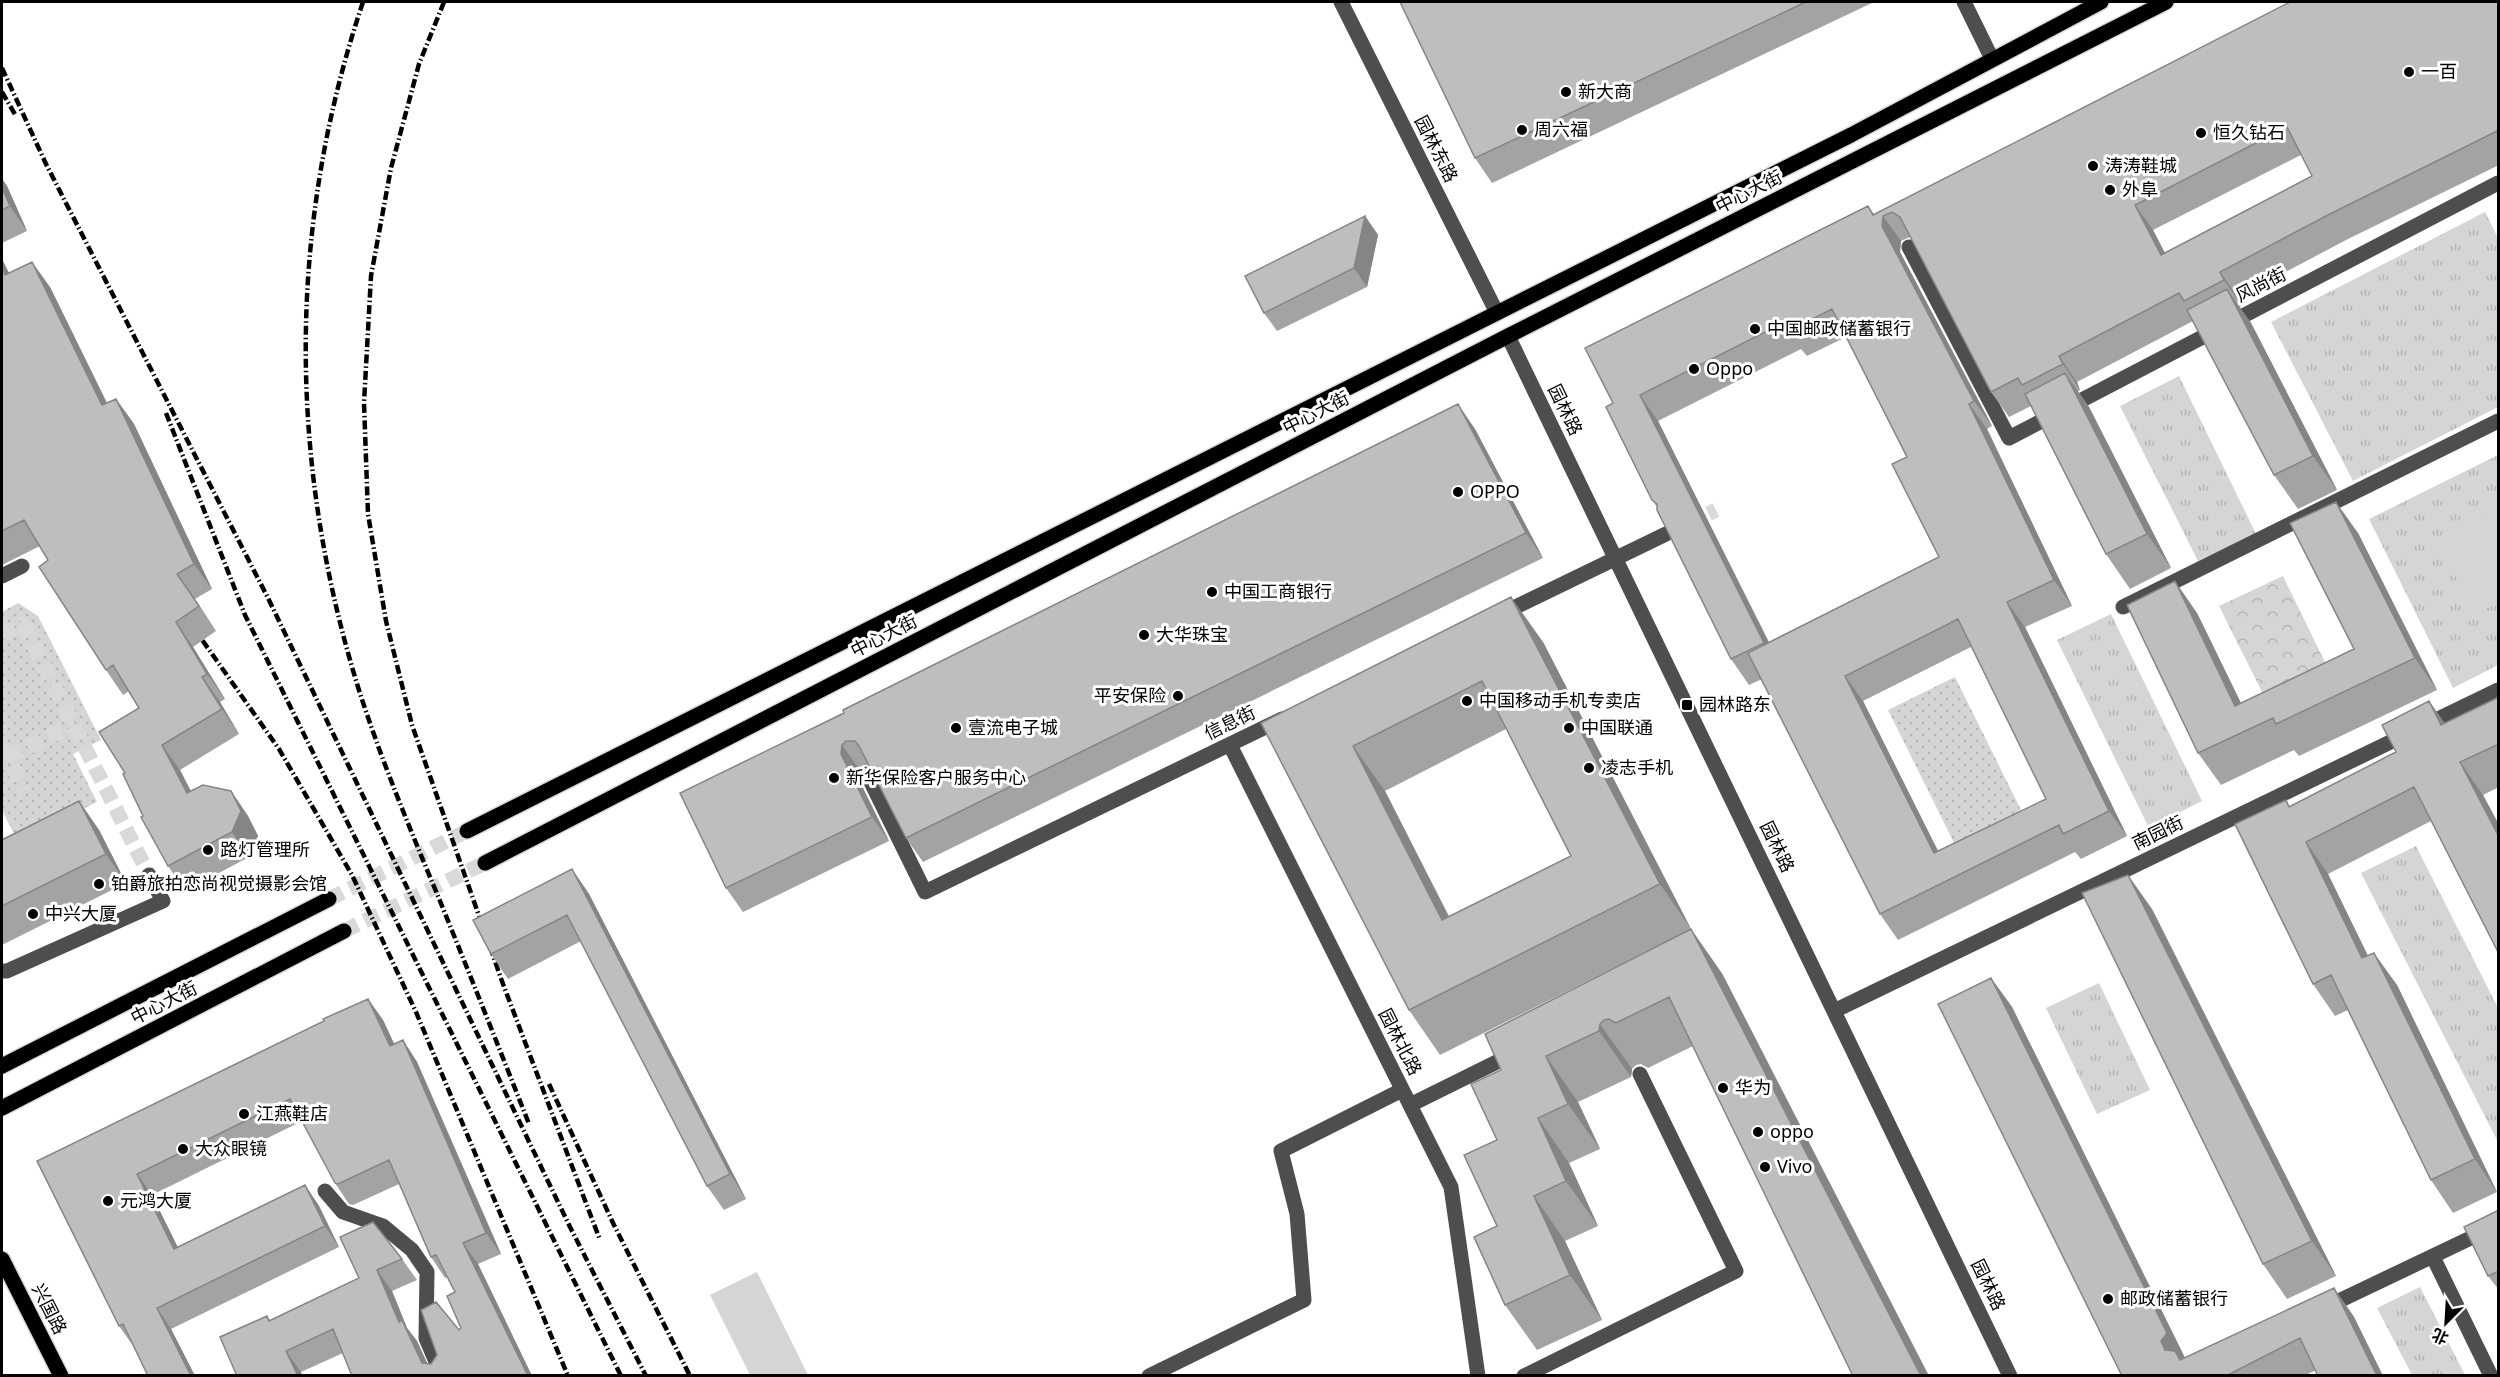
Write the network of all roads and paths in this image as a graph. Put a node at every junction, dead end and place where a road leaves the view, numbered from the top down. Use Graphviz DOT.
graph roads {
  1 [pos="1341,2"];
  2 [pos="1964,2"];
  3 [pos="2100,2"];
  4 [pos="2166,2"];
  5 [pos="1992,59"];
  6 [pos="2499,183"];
  7 [pos="1909,247"];
  8 [pos="1497,313"];
  9 [pos="1508,336"];
  10 [pos="2499,421"];
  11 [pos="1666,534"];
  12 [pos="1616,559"];
  13 [pos="22,566"];
  14 [pos="2,576"];
  15 [pos="2123,607"];
  16 [pos="1483,623"];
  17 [pos="2499,690"];
  18 [pos="1293,714"];
  19 [pos="1230,745"];
  20 [pos="867,774"];
  21 [pos="467,831"];
  22 [pos="485,863"];
  23 [pos="149,875"];
  24 [pos="329,899"];
  25 [pos="344,931"];
  26 [pos="2,970"];
  27 [pos="1834,1011"];
  28 [pos="1524,1048"];
  29 [pos="2,1066"];
  30 [pos="1640,1074"];
  31 [pos="1402,1090"];
  32 [pos="1410,1105"];
  33 [pos="2,1108"];
  34 [pos="325,1191"];
  35 [pos="2499,1225"];
  36 [pos="2433,1257"];
  37 [pos="2,1259"];
  38 [pos="2312,1314"];
  39 [pos="2499,1355"];
  40 [pos="2488,1369"];
  41 [pos="61,1376"];
  42 [pos="442,1376"];
  43 [pos="1149,1376"];
  44 [pos="1478,1376"];
  45 [pos="1524,1376"];
  46 [pos="2010,1376"];
  1 -- 8 [label="street, 园林东路"];
  2 -- 5 [label="street"];
  3 -- 5 [label="main road, 中心大街"];
  4 -- 9 [label="main road, 中心大街"];
  5 -- 8 [label="main road, 中心大街"];
  6 -- 7 [label="street, 风尚街"];
  8 -- 21 [label="main road, 中心大街"];
  9 -- 12 [label="street, 园林路"];
  9 -- 22 [label="main road, 中心大街"];
  10 -- 15 [label="street"];
  11 -- 12 [label="street"];
  12 -- 16 [label="street"];
  12 -- 27 [label="street, 园林路"];
  13 -- 14 [label="street"];
  17 -- 27 [label="street, 南园街"];
  18 -- 19 [label="street, 信息街"];
  19 -- 20 [label="street, 信息街"];
  19 -- 31 [label="street, 园林北路"];
  23 -- 26 [label="street"];
  24 -- 29 [label="main road, 中心大街"];
  25 -- 33 [label="main road, 中心大街"];
  27 -- 46 [label="street, 园林路"];
  28 -- 32 [label="street"];
  30 -- 45 [label="street"];
  31 -- 32 [label="street, 园林北路"];
  31 -- 43 [label="street"];
  32 -- 44 [label="street, 园林北路"];
  34 -- 42 [label="street"];
  35 -- 36 [label="street"];
  36 -- 38 [label="street"];
  36 -- 40 [label="street"];
  37 -- 41 [label="main road, 兴国路"];
  39 -- 40 [label="street"];
}
